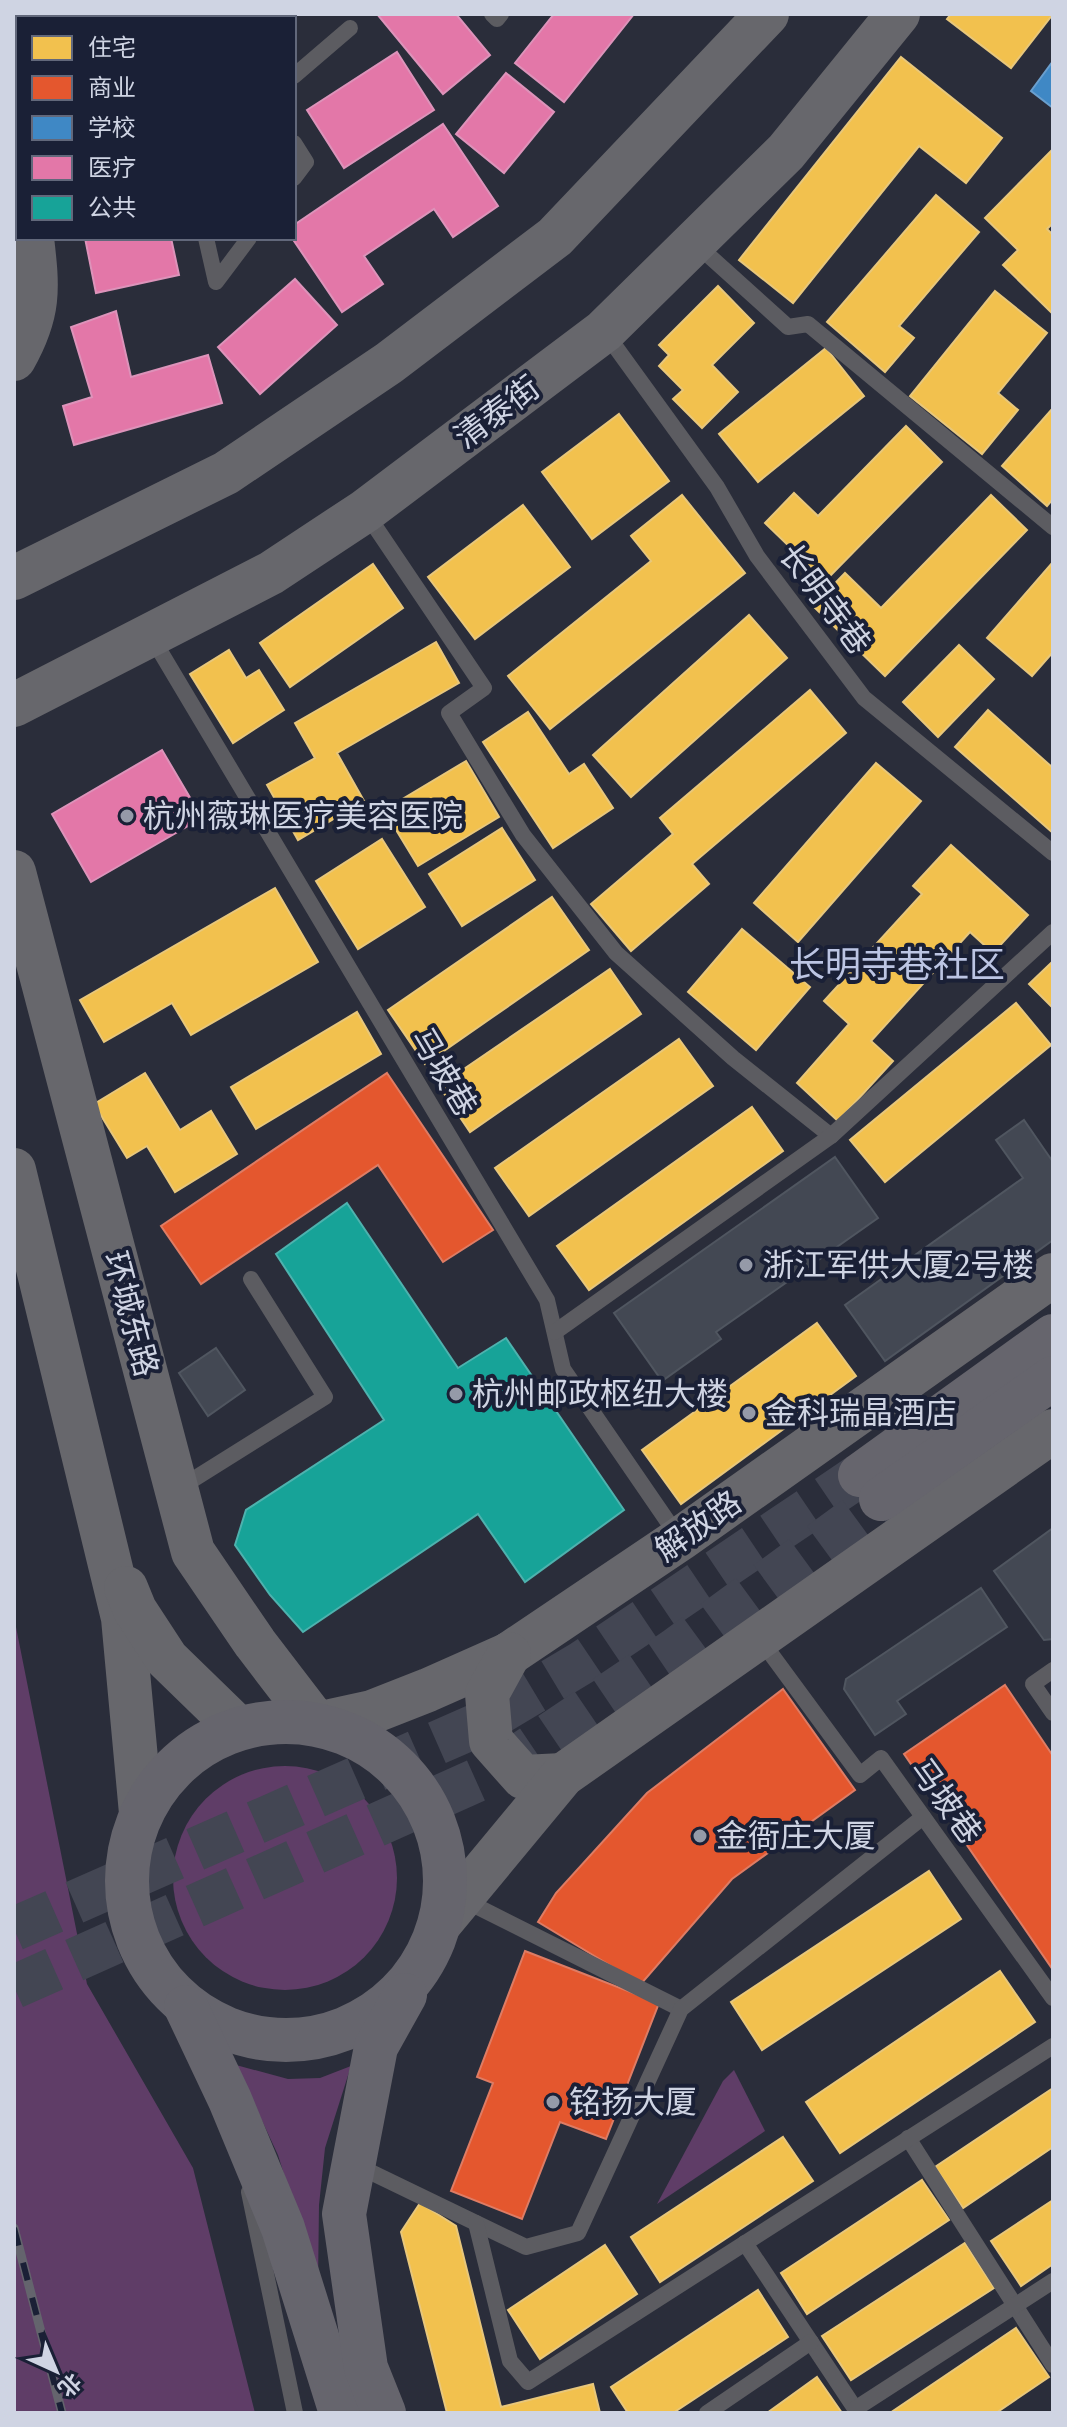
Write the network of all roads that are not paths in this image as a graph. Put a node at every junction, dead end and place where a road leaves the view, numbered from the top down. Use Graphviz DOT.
graph roads {
  1 [pos="492,14"];
  2 [pos="501,14"];
  3 [pos="767,14"];
  4 [pos="898,14"];
  5 [pos="350,28"];
  6 [pos="296,74"];
  7 [pos="296,146"];
  8 [pos="296,175"];
  9 [pos="32,240"];
  10 [pos="206,240"];
  11 [pos="248,240"];
  12 [pos="694,242"];
  13 [pos="604,331"];
  14 [pos="14,359"];
  15 [pos="365,511"];
  16 [pos="1053,527"];
  17 [pos="16,574"];
  18 [pos="150,635"];
  19 [pos="14,705"];
  20 [pos="1053,853"];
  21 [pos="14,872"];
  22 [pos="1053,932"];
  23 [pos="831,1136"];
  24 [pos="14,1170"];
  25 [pos="1053,1275"];
  26 [pos="251,1279"];
  27 [pos="555,1332"];
  28 [pos="1053,1336"];
  29 [pos="1053,1378"];
  30 [pos="1053,1431"];
  31 [pos="177,1490"];
  32 [pos="101,1531"];
  33 [pos="680,1539"];
  34 [pos="759,1638"];
  35 [pos="509,1654"];
  36 [pos="1053,1670"];
  37 [pos="1053,1713"];
  38 [pos="317,1724"];
  39 [pos="238,1728"];
  40 [pos="563,1775"];
  41 [pos="141,1813"];
  42 [pos="923,1817"];
  43 [pos="451,1909"];
  44 [pos="420,1968"];
  45 [pos="1053,1998"];
  46 [pos="186,2007"];
  47 [pos="681,2009"];
  48 [pos="1053,2046"];
  49 [pos="230,2100"];
  50 [pos="908,2138"];
  51 [pos="353,2164"];
  52 [pos="476,2223"];
  53 [pos="745,2243"];
  54 [pos="1053,2281"];
  55 [pos="1014,2304"];
  56 [pos="811,2342"];
  57 [pos="1053,2365"];
  58 [pos="345,2386"];
  59 [pos="856,2411"];
  60 [pos="295,2413"];
  61 [pos="384,2413"];
  62 [pos="707,2413"];
  1 -- 2 [label="lane"];
  3 -- 17 [label="main road"];
  4 -- 12 [label="main road, 清泰街"];
  5 -- 6 [label="lane"];
  7 -- 8 [label="lane"];
  9 -- 14 [label="main road"];
  10 -- 11 [label="lane"];
  12 -- 13 [label="main road, 清泰街"];
  12 -- 16 [label="lane"];
  13 -- 15 [label="main road, 清泰街"];
  13 -- 20 [label="lane, 长明寺巷"];
  15 -- 18 [label="main road, 清泰街"];
  15 -- 23 [label="lane"];
  18 -- 19 [label="main road, 清泰街"];
  18 -- 27 [label="lane, 马坡巷"];
  21 -- 31 [label="main road, 环城东路"];
  22 -- 23 [label="lane"];
  23 -- 27 [label="lane"];
  24 -- 32 [label="main road"];
  25 -- 33 [label="main road, 解放路"];
  26 -- 31 [label="lane"];
  27 -- 33 [label="lane, 马坡巷"];
  28 -- 29 [label="main road"];
  30 -- 34 [label="main road"];
  31 -- 38 [label="main road, 环城东路"];
  32 -- 39 [label="main road"];
  32 -- 41 [label="main road"];
  33 -- 35 [label="main road, 解放路"];
  34 -- 40 [label="main road"];
  34 -- 42 [label="lane, 马坡巷"];
  35 -- 38 [label="main road, 解放路"];
  35 -- 40 [label="main road"];
  36 -- 37 [label="lane"];
  38 -- 39 [label="main road"];
  38 -- 43 [label="main road"];
  39 -- 41 [label="main road"];
  40 -- 43 [label="main road"];
  41 -- 46 [label="main road"];
  42 -- 45 [label="lane, 马坡巷"];
  42 -- 47 [label="lane"];
  43 -- 44 [label="main road"];
  43 -- 47 [label="lane"];
  44 -- 46 [label="main road"];
  44 -- 51 [label="main road"];
  46 -- 49 [label="main road"];
  47 -- 52 [label="lane"];
  48 -- 50 [label="lane"];
  49 -- 58 [label="main road"];
  49 -- 60 [label="lane"];
  50 -- 53 [label="lane"];
  50 -- 55 [label="lane"];
  51 -- 52 [label="lane"];
  51 -- 58 [label="main road"];
  52 -- 53 [label="lane"];
  53 -- 56 [label="lane"];
  54 -- 55 [label="lane"];
  55 -- 57 [label="lane"];
  55 -- 59 [label="lane"];
  56 -- 59 [label="lane"];
  56 -- 62 [label="lane"];
  58 -- 61 [label="main road"];
}
